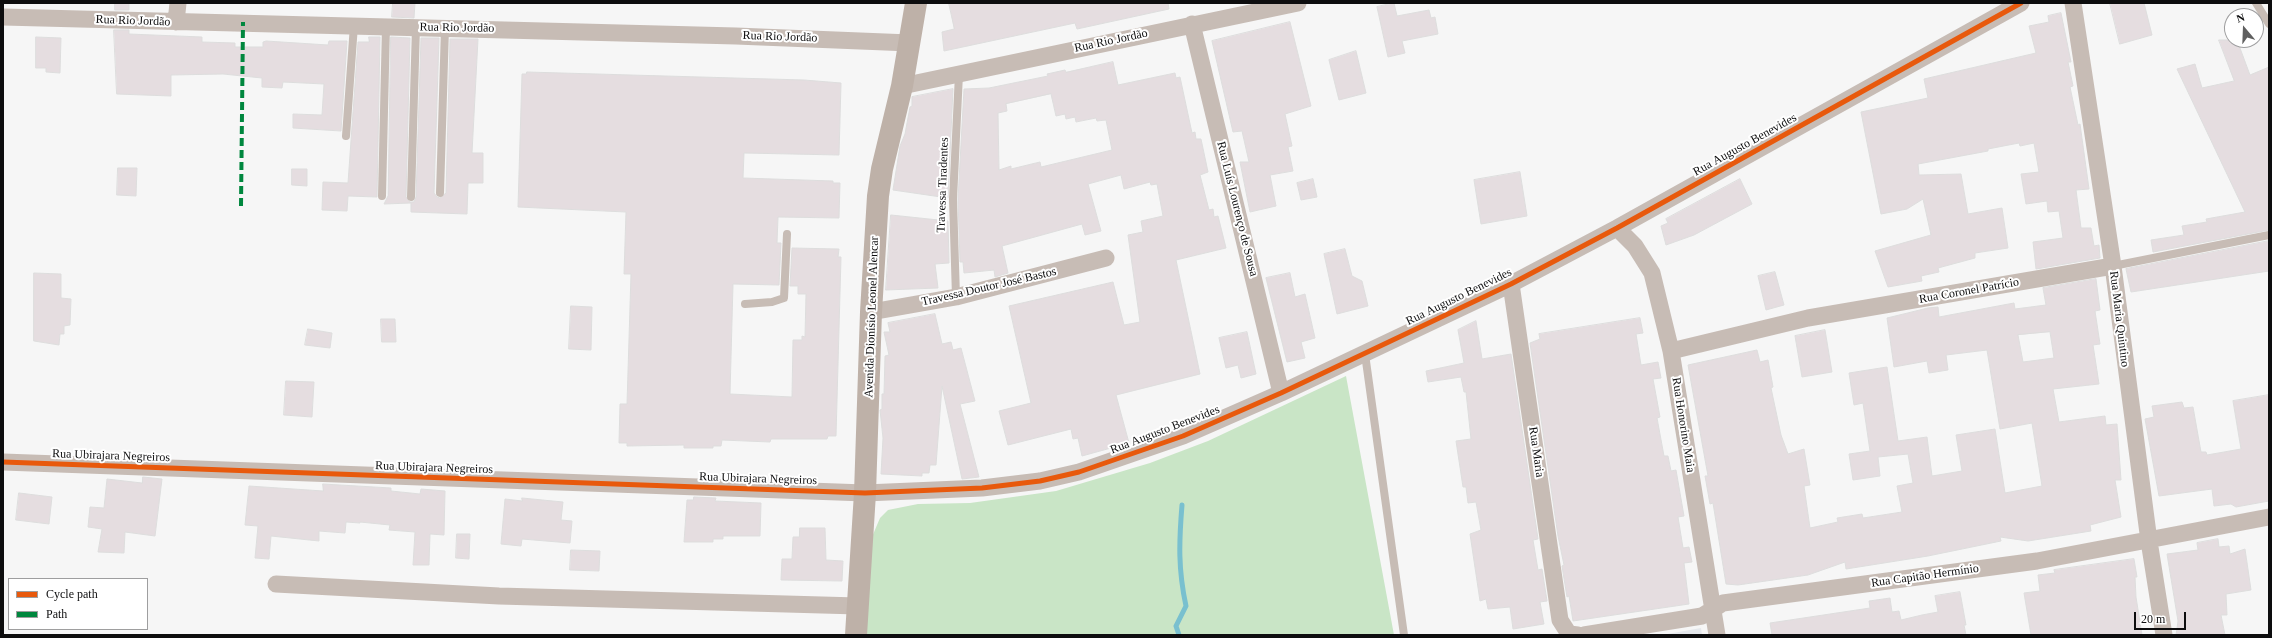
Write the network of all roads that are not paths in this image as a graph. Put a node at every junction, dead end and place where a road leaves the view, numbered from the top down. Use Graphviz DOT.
graph roads {
  1 [pos="178,3"];
  2 [pos="916,3"];
  3 [pos="1298,3"];
  4 [pos="2021,3"];
  5 [pos="2073,3"];
  6 [pos="2256,3"];
  7 [pos="3,17"];
  8 [pos="176,22"];
  9 [pos="1192,24"];
  10 [pos="2269,24"];
  11 [pos="354,25"];
  12 [pos="386,26"];
  13 [pos="416,27"];
  14 [pos="445,28"];
  15 [pos="910,43"];
  16 [pos="960,74"];
  17 [pos="902,86"];
  18 [pos="346,136"];
  19 [pos="440,193"];
  20 [pos="382,196"];
  21 [pos="411,198"];
  22 [pos="1617,228"];
  23 [pos="787,234"];
  24 [pos="2269,236"];
  25 [pos="1106,258"];
  26 [pos="2112,266"];
  27 [pos="1511,284"];
  28 [pos="956,297"];
  29 [pos="746,304"];
  30 [pos="871,312"];
  31 [pos="1671,351"];
  32 [pos="1365,354"];
  33 [pos="1281,393"];
  34 [pos="3,462"];
  35 [pos="865,493"];
  36 [pos="2269,517"];
  37 [pos="2148,541"];
  38 [pos="276,584"];
  39 [pos="858,606"];
  40 [pos="1713,608"];
  41 [pos="1571,632"];
  42 [pos="856,635"];
  43 [pos="1404,635"];
  44 [pos="1717,635"];
  45 [pos="2164,635"];
  1 -- 8 [label="street"];
  2 -- 15 [label="main road, Avenida Dionísio Leonel Alencar"];
  3 -- 9 [label="street, Rua Rio Jordão"];
  4 -- 22 [label="street, Rua Augusto Benevides"];
  5 -- 26 [label="street, Rua Maria Quintino"];
  6 -- 10 [label="lane"];
  7 -- 8 [label="street, Rua Rio Jordão"];
  8 -- 11 [label="street, Rua Rio Jordão"];
  9 -- 16 [label="street, Rua Rio Jordão"];
  9 -- 33 [label="street, Rua Luís Lourenço de Sousa"];
  11 -- 12 [label="street, Rua Rio Jordão"];
  11 -- 18 [label="lane"];
  12 -- 13 [label="street, Rua Rio Jordão"];
  12 -- 20 [label="lane"];
  13 -- 14 [label="street, Rua Rio Jordão"];
  13 -- 21 [label="lane"];
  14 -- 15 [label="street, Rua Rio Jordão"];
  14 -- 19 [label="lane"];
  15 -- 17 [label="main road, Avenida Dionísio Leonel Alencar"];
  16 -- 17 [label="street, Rua Rio Jordão"];
  16 -- 28 [label="lane, Travessa Tiradentes"];
  17 -- 30 [label="main road, Avenida Dionísio Leonel Alencar"];
  22 -- 27 [label="street, Rua Augusto Benevides"];
  22 -- 31 [label="street, Rua Honorino Maia"];
  23 -- 29 [label="lane"];
  24 -- 26 [label="lane, Rua Coronel Patrício"];
  25 -- 28 [label="street, Travessa Doutor José Bastos"];
  26 -- 31 [label="street, Rua Coronel Patrício"];
  26 -- 37 [label="street, Rua Maria Quintino"];
  27 -- 32 [label="street, Rua Augusto Benevides"];
  27 -- 41 [label="street, Rua Maria"];
  28 -- 30 [label="street, Travessa Doutor José Bastos"];
  30 -- 35 [label="main road, Avenida Dionísio Leonel Alencar"];
  31 -- 40 [label="street, Rua Honorino Maia"];
  32 -- 33 [label="street, Rua Augusto Benevides"];
  32 -- 43 [label="lane"];
  33 -- 35 [label="street, Rua Augusto Benevides"];
  34 -- 35 [label="street, Rua Ubirajara Negreiros"];
  35 -- 39 [label="main road, Avenida Dionísio Leonel Alencar"];
  36 -- 37 [label="street, Rua Capitão Hermínio"];
  37 -- 40 [label="street, Rua Capitão Hermínio"];
  37 -- 45 [label="street, Rua Maria Quintino"];
  38 -- 39 [label="street"];
  39 -- 42 [label="main road, Avenida Dionísio Leonel Alencar"];
  40 -- 41 [label="street, Rua Capitão Hermínio"];
  40 -- 44 [label="street, Rua Honorino Maia"];
}
